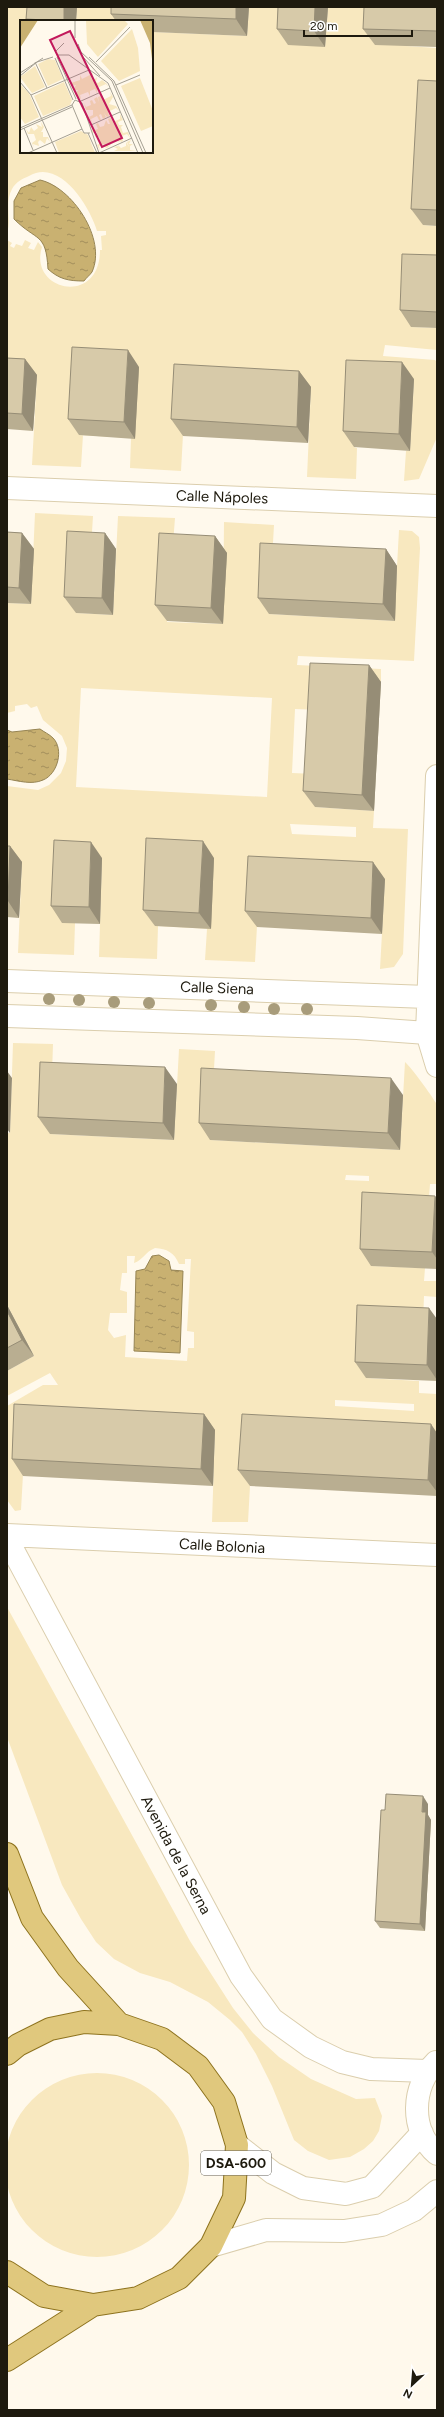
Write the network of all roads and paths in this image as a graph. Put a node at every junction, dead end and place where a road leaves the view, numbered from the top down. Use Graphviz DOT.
graph roads {
  1 [pos="7,488"];
  2 [pos="437,506"];
  3 [pos="437,776"];
  4 [pos="7,981"];
  5 [pos="427,997"];
  6 [pos="7,1016"];
  7 [pos="427,1033"];
  8 [pos="437,1066"];
  9 [pos="7,1536"];
  10 [pos="7,1539"];
  11 [pos="437,1555"];
  12 [pos="7,1854"];
  13 [pos="119,2024"];
  14 [pos="7,2054"];
  15 [pos="432,2066"];
  16 [pos="422,2133"];
  17 [pos="237,2145"];
  18 [pos="437,2154"];
  19 [pos="437,2191"];
  20 [pos="211,2246"];
  21 [pos="7,2272"];
  22 [pos="93,2305"];
  23 [pos="7,2360"];
  1 -- 2 [label="street, Calle Nápoles"];
  3 -- 5 [label="street"];
  4 -- 5 [label="street, Calle Siena"];
  5 -- 7 [label="street"];
  6 -- 7 [label="street"];
  7 -- 8 [label="street"];
  9 -- 11 [label="street, Calle Bolonia"];
  10 -- 15 [label="street, Avenida de la Serna"];
  12 -- 13 [label="main road, DSA-600"];
  13 -- 14 [label="main road, DSA-600"];
  13 -- 17 [label="main road, DSA-600"];
  15 -- 16 [label="street"];
  16 -- 17 [label="street"];
  16 -- 18 [label="street"];
  17 -- 20 [label="main road, DSA-600"];
  19 -- 20 [label="street"];
  20 -- 22 [label="main road, DSA-600"];
  21 -- 22 [label="main road, DSA-600"];
  22 -- 23 [label="main road, DSA-600"];
}
